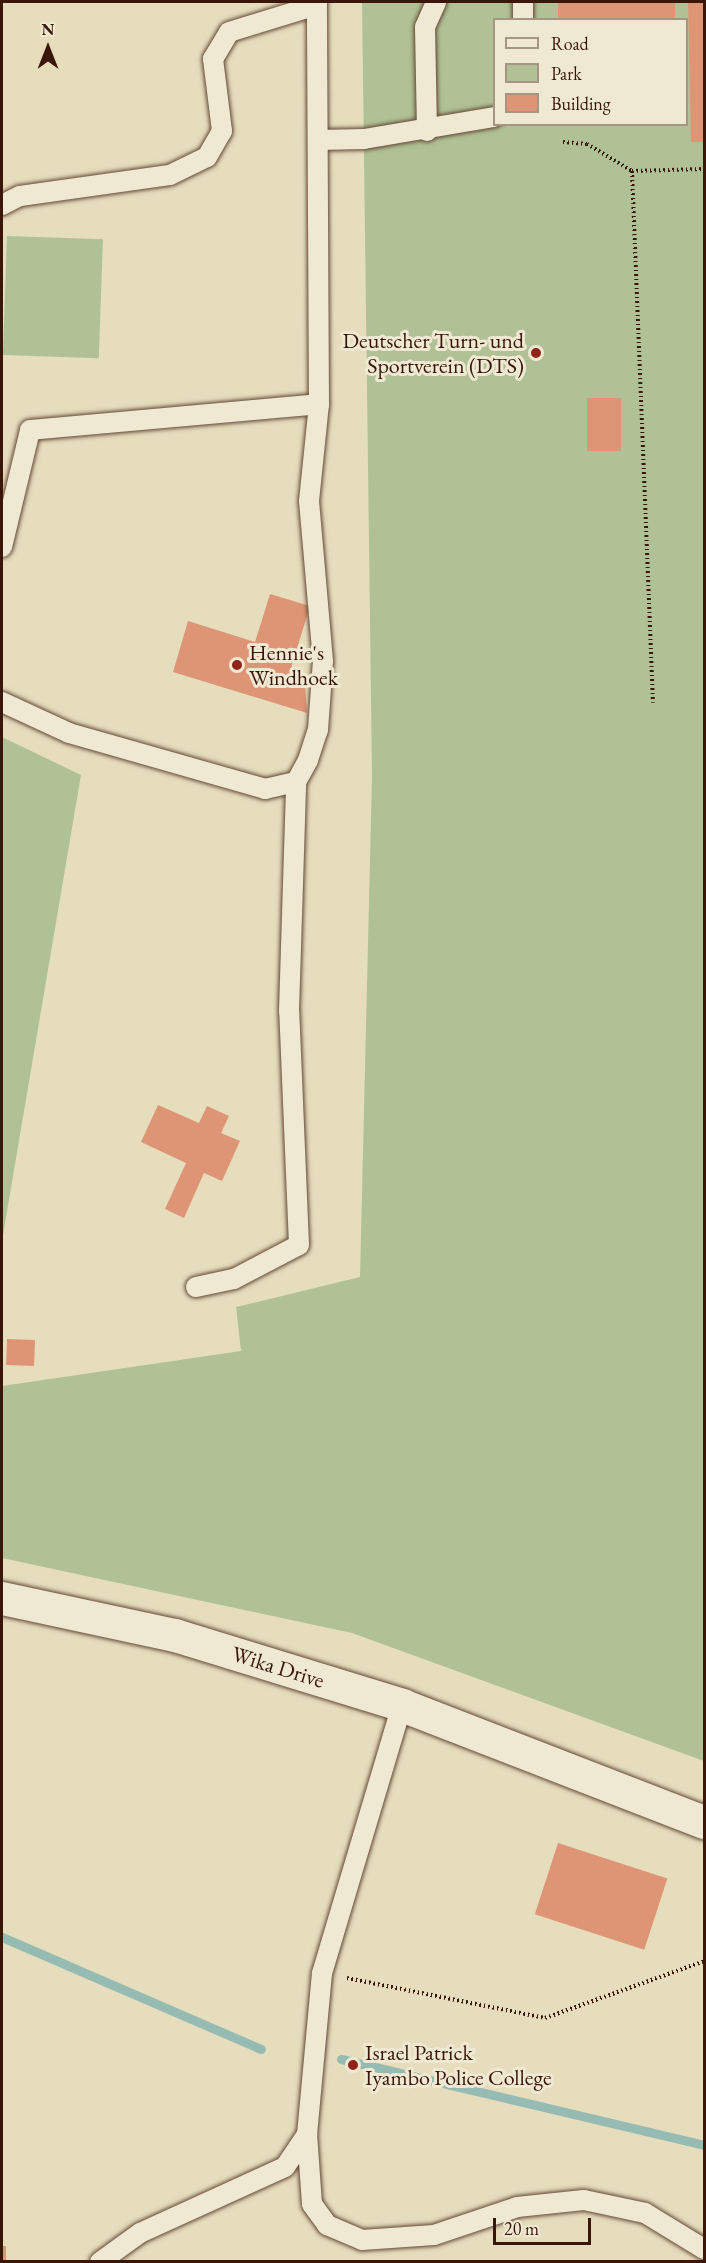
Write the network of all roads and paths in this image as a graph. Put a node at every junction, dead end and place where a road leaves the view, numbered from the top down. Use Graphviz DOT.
graph roads {
  1 [pos="436,2"];
  2 [pos="522,2"];
  3 [pos="317,3"];
  4 [pos="523,18"];
  5 [pos="493,117"];
  6 [pos="427,131"];
  7 [pos="318,140"];
  8 [pos="562,142"];
  9 [pos="705,169"];
  10 [pos="632,171"];
  11 [pos="2,205"];
  12 [pos="319,404"];
  13 [pos="2,548"];
  14 [pos="2,702"];
  15 [pos="652,703"];
  16 [pos="296,782"];
  17 [pos="196,1287"];
  18 [pos="2,1598"];
  19 [pos="402,1705"];
  20 [pos="548,1759"];
  21 [pos="705,1804"];
  22 [pos="705,1821"];
  23 [pos="705,1961"];
  24 [pos="322,1973"];
  25 [pos="307,2134"];
  26 [pos="705,2249"];
  27 [pos="100,2262"];
  1 -- 6 [label="lane"];
  2 -- 4 [label="lane"];
  3 -- 7 [label="lane"];
  3 -- 11 [label="lane"];
  5 -- 6 [label="lane"];
  6 -- 7 [label="lane"];
  7 -- 12 [label="lane"];
  8 -- 10 [label="path"];
  9 -- 10 [label="path"];
  10 -- 15 [label="path"];
  12 -- 13 [label="lane"];
  12 -- 16 [label="lane"];
  14 -- 16 [label="lane"];
  16 -- 17 [label="lane"];
  18 -- 19 [label="street, Wika Drive"];
  19 -- 20 [label="street, Wika Drive"];
  19 -- 24 [label="lane"];
  20 -- 21 [label="street, Wika Drive"];
  20 -- 22 [label="street, Wika Drive"];
  23 -- 24 [label="path"];
  24 -- 25 [label="lane"];
  25 -- 26 [label="lane"];
  25 -- 27 [label="lane"];
}
